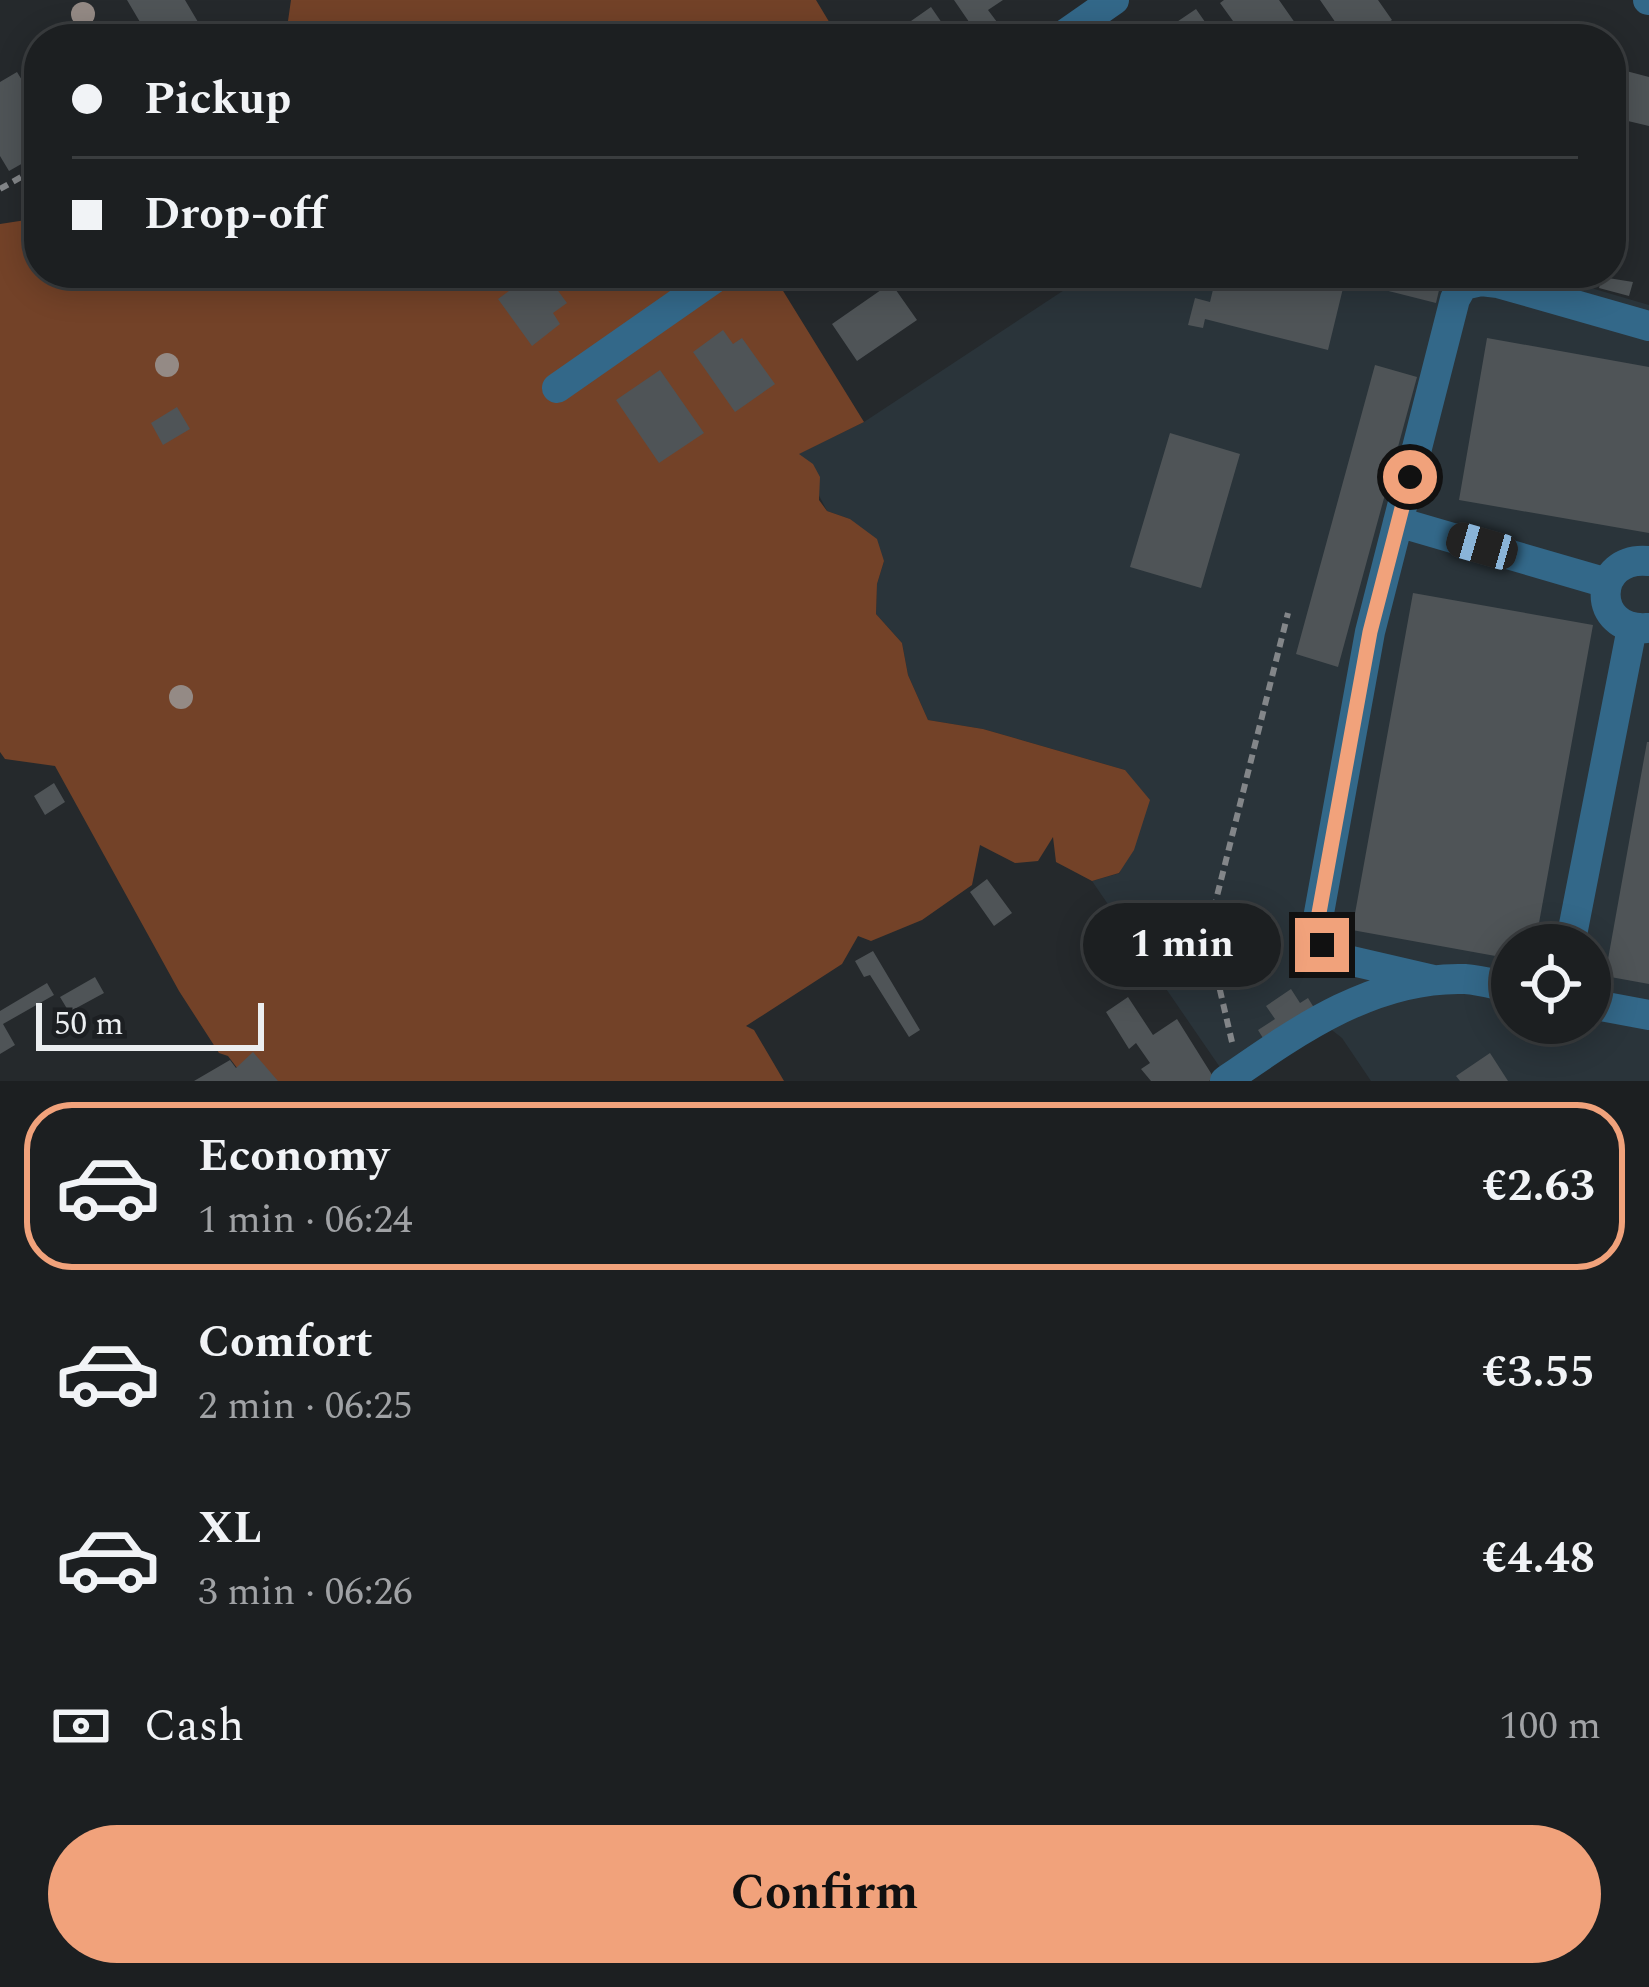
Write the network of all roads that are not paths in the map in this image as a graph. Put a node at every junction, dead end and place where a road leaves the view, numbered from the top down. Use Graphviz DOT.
graph roads {
  1 [pos="1114,0"];
  2 [pos="1080,24"];
  3 [pos="700,288"];
  4 [pos="1461,288"];
  5 [pos="1516,288"];
  6 [pos="1649,326"];
  7 [pos="557,388"];
  8 [pos="1399,522"];
  9 [pos="1649,561"];
  10 [pos="1607,583"];
  11 [pos="1641,628"];
  12 [pos="1575,924"];
  13 [pos="1434,980"];
  14 [pos="1491,984"];
  15 [pos="1611,1008"];
  16 [pos="1649,1016"];
  17 [pos="1232,1076"];
  1 -- 2 [label="street"];
  3 -- 7 [label="street"];
  4 -- 8 [label="street"];
  5 -- 6 [label="street"];
  8 -- 10 [label="street"];
  8 -- 13 [label="street"];
  9 -- 10 [label="street"];
  10 -- 11 [label="street"];
  11 -- 12 [label="street"];
  13 -- 14 [label="street"];
  13 -- 17 [label="street"];
  15 -- 16 [label="street"];
}
